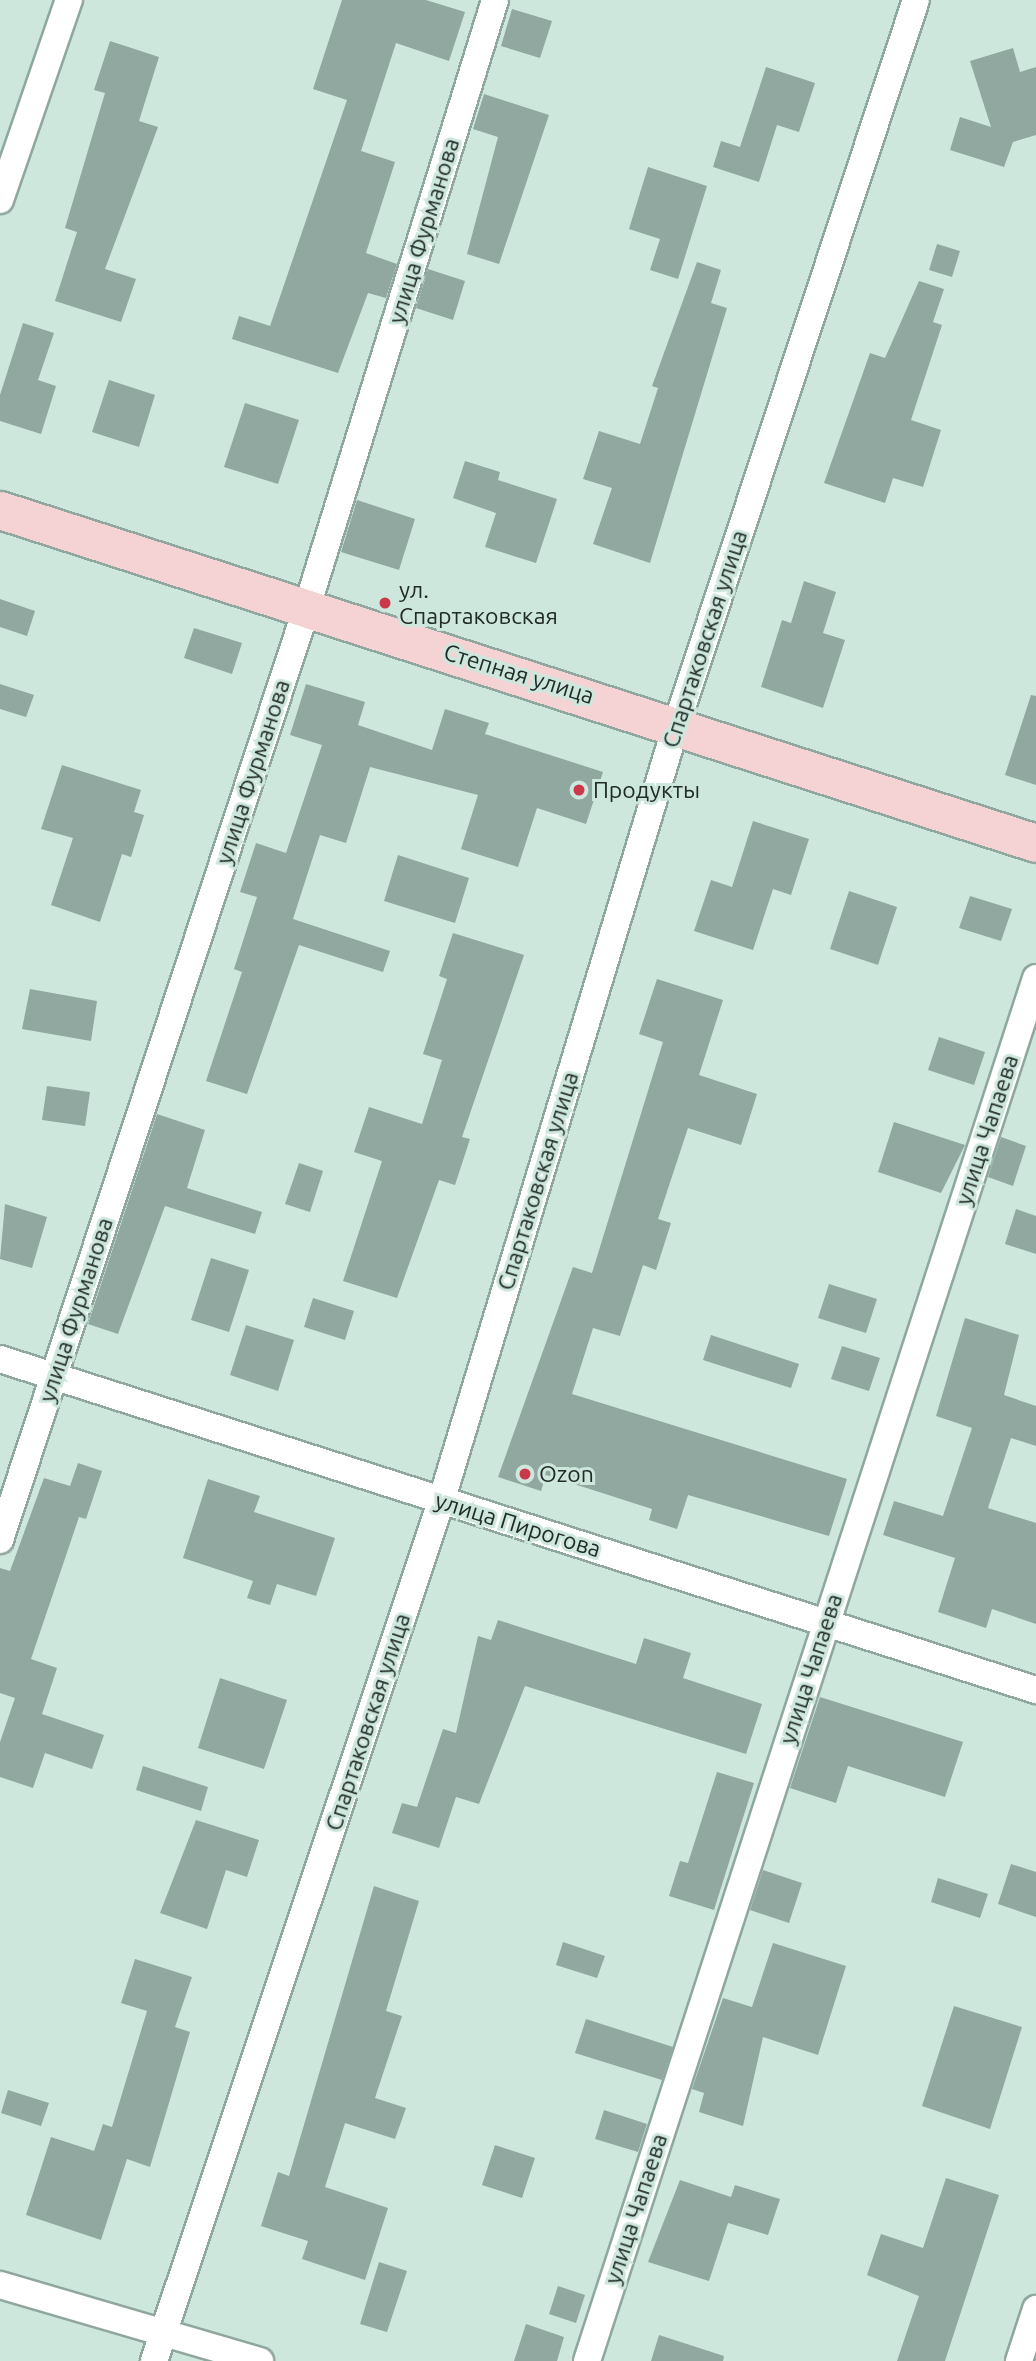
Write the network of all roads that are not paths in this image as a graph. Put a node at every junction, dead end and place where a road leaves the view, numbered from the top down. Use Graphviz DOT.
graph roads {
  1 [pos="69,0"];
  2 [pos="495,0"];
  3 [pos="916,0"];
  4 [pos="0,200"];
  5 [pos="0,510"];
  6 [pos="307,607"];
  7 [pos="677,723"];
  8 [pos="1036,843"];
  9 [pos="1036,978"];
  10 [pos="0,1359"];
  11 [pos="54,1377"];
  12 [pos="441,1502"];
  13 [pos="0,1540"];
  14 [pos="827,1621"];
  15 [pos="1036,1690"];
  16 [pos="0,2285"];
  17 [pos="1036,2309"];
  18 [pos="164,2331"];
  19 [pos="155,2361"];
  20 [pos="260,2361"];
  21 [pos="587,2361"];
  22 [pos="1019,2361"];
  1 -- 4 [label="street"];
  2 -- 6 [label="street, улица Фурманова"];
  3 -- 7 [label="street, Спартаковская улица"];
  5 -- 6 [label="main road, Степная улица"];
  6 -- 7 [label="main road, Степная улица"];
  6 -- 11 [label="street, улица Фурманова"];
  7 -- 8 [label="main road, Степная улица"];
  7 -- 12 [label="street, Спартаковская улица"];
  9 -- 14 [label="street, улица Чапаева"];
  10 -- 11 [label="street, улица Пирогова"];
  11 -- 12 [label="street, улица Пирогова"];
  11 -- 13 [label="street, улица Фурманова"];
  12 -- 14 [label="street, улица Пирогова"];
  12 -- 18 [label="street, Спартаковская улица"];
  14 -- 15 [label="street, улица Пирогова"];
  14 -- 21 [label="street, улица Чапаева"];
  16 -- 18 [label="street"];
  17 -- 22 [label="street"];
  18 -- 19 [label="street, Спартаковская улица"];
  18 -- 20 [label="street"];
}
